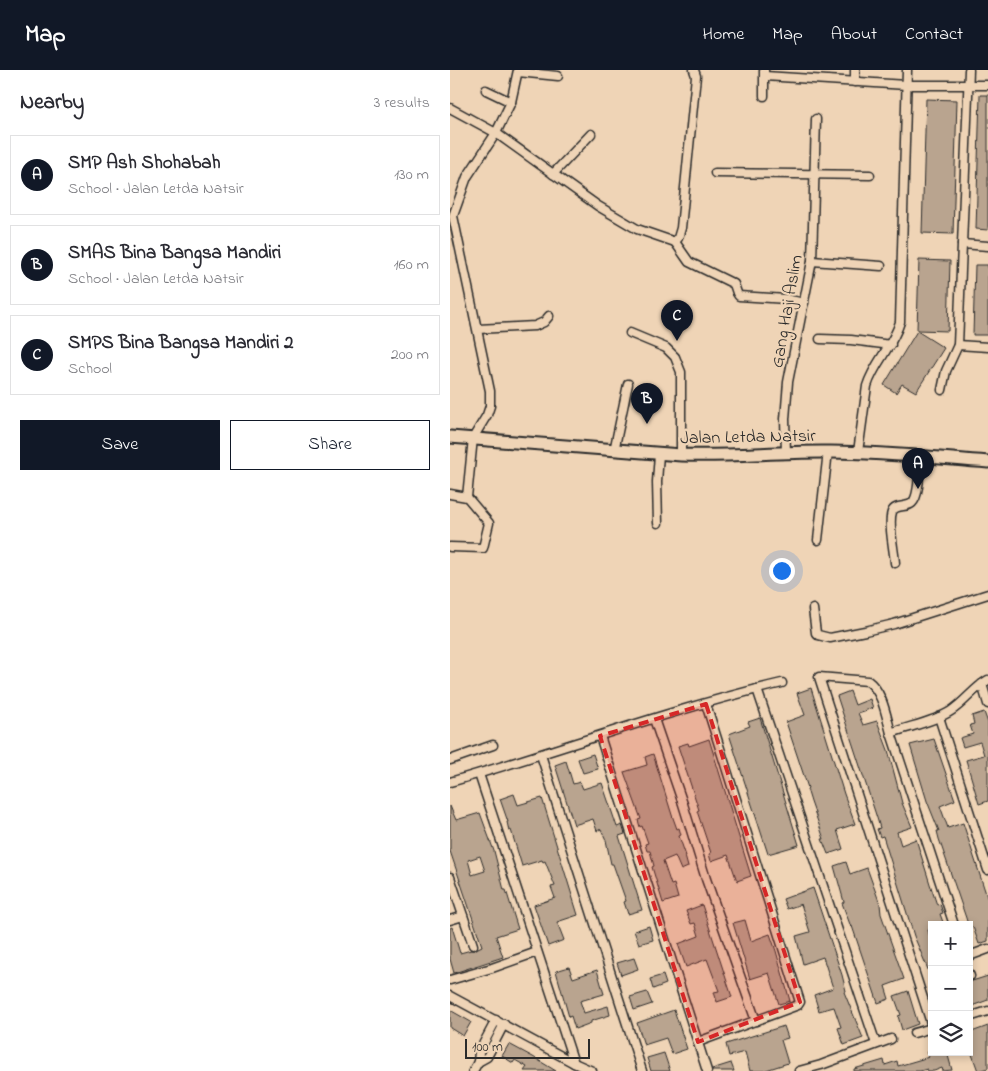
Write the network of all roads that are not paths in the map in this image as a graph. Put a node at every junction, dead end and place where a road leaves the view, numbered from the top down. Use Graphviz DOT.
graph roads {
  1 [pos="694,70"];
  2 [pos="810,70"];
  3 [pos="855,70"];
  4 [pos="907,70"];
  5 [pos="969,70"];
  6 [pos="518,71"];
  7 [pos="765,73"];
  8 [pos="558,76"];
  9 [pos="810,79"];
  10 [pos="855,82"];
  11 [pos="906,85"];
  12 [pos="968,85"];
  13 [pos="988,85"];
  14 [pos="486,90"];
  15 [pos="764,96"];
  16 [pos="511,102"];
  17 [pos="450,108"];
  18 [pos="816,119"];
  19 [pos="496,133"];
  20 [pos="591,134"];
  21 [pos="716,173"];
  22 [pos="553,174"];
  23 [pos="814,174"];
  24 [pos="870,175"];
  25 [pos="451,215"];
  26 [pos="675,242"];
  27 [pos="962,244"];
  28 [pos="988,246"];
  29 [pos="812,261"];
  30 [pos="881,266"];
  31 [pos="804,303"];
  32 [pos="549,316"];
  33 [pos="478,329"];
  34 [pos="630,333"];
  35 [pos="820,339"];
  36 [pos="890,345"];
  37 [pos="958,345"];
  38 [pos="988,347"];
  39 [pos="628,384"];
  40 [pos="942,390"];
  41 [pos="450,437"];
  42 [pos="472,438"];
  43 [pos="614,451"];
  44 [pos="828,452"];
  45 [pos="858,452"];
  46 [pos="786,453"];
  47 [pos="659,454"];
  48 [pos="681,455"];
  49 [pos="920,457"];
  50 [pos="988,462"];
  51 [pos="450,494"];
  52 [pos="467,497"];
  53 [pos="658,523"];
  54 [pos="818,540"];
  55 [pos="450,547"];
  56 [pos="895,563"];
  57 [pos="988,594"];
  58 [pos="813,608"];
  59 [pos="985,682"];
  60 [pos="782,683"];
  61 [pos="757,689"];
  62 [pos="706,704"];
  63 [pos="988,704"];
  64 [pos="939,717"];
  65 [pos="654,718"];
  66 [pos="891,733"];
  67 [pos="600,736"];
  68 [pos="493,746"];
  69 [pos="542,755"];
  70 [pos="450,760"];
  71 [pos="479,774"];
  72 [pos="450,782"];
  73 [pos="988,870"];
  74 [pos="450,877"];
  75 [pos="463,916"];
  76 [pos="450,920"];
  77 [pos="953,921"];
  78 [pos="473,946"];
  79 [pos="988,949"];
  80 [pos="537,952"];
  81 [pos="973,955"];
  82 [pos="450,980"];
  83 [pos="450,996"];
  84 [pos="988,1011"];
  85 [pos="928,1014"];
  86 [pos="973,1016"];
  87 [pos="496,1020"];
  88 [pos="756,1021"];
  89 [pos="504,1024"];
  90 [pos="928,1028"];
  91 [pos="914,1033"];
  92 [pos="891,1039"];
  93 [pos="698,1042"];
  94 [pos="876,1044"];
  95 [pos="478,1062"];
  96 [pos="574,1063"];
  97 [pos="473,1071"];
  98 [pos="592,1071"];
  99 [pos="642,1071"];
  100 [pos="707,1071"];
  101 [pos="799,1071"];
  1 -- 26 [label="street"];
  2 -- 9 [label="street"];
  3 -- 10 [label="street"];
  4 -- 11 [label="street"];
  5 -- 12 [label="street"];
  6 -- 8 [label="street"];
  6 -- 16 [label="street"];
  7 -- 9 [label="street"];
  7 -- 15 [label="street"];
  9 -- 10 [label="street"];
  10 -- 11 [label="street"];
  11 -- 12 [label="street"];
  11 -- 36 [label="street"];
  12 -- 13 [label="street"];
  12 -- 27 [label="street"];
  14 -- 16 [label="street"];
  16 -- 19 [label="street"];
  17 -- 19 [label="street"];
  18 -- 23 [label="street, Gang Haji Aslim"];
  19 -- 22 [label="street"];
  19 -- 25 [label="street"];
  20 -- 22 [label="street"];
  21 -- 23 [label="street"];
  22 -- 26 [label="street"];
  23 -- 24 [label="street"];
  23 -- 29 [label="street, Gang Haji Aslim"];
  25 -- 33 [label="street"];
  26 -- 31 [label="street"];
  27 -- 28 [label="street"];
  27 -- 37 [label="street"];
  29 -- 30 [label="street"];
  29 -- 31 [label="street, Gang Haji Aslim"];
  31 -- 46 [label="street, Gang Haji Aslim"];
  32 -- 33 [label="street"];
  33 -- 42 [label="street"];
  34 -- 48 [label="street"];
  35 -- 36 [label="street"];
  36 -- 45 [label="street"];
  37 -- 38 [label="street"];
  37 -- 40 [label="street"];
  39 -- 43 [label="street"];
  41 -- 42 [label="main road, Jalan Letda Natsir"];
  42 -- 43 [label="main road, Jalan Letda Natsir"];
  42 -- 52 [label="street"];
  43 -- 47 [label="main road, Jalan Letda Natsir"];
  44 -- 45 [label="main road, Jalan Letda Natsir"];
  44 -- 46 [label="main road, Jalan Letda Natsir"];
  44 -- 54 [label="street"];
  45 -- 49 [label="main road, Jalan Letda Natsir"];
  46 -- 48 [label="main road, Jalan Letda Natsir"];
  47 -- 48 [label="main road, Jalan Letda Natsir"];
  47 -- 53 [label="street"];
  49 -- 50 [label="main road, Jalan Letda Natsir"];
  49 -- 56 [label="street"];
  51 -- 52 [label="street"];
  52 -- 55 [label="street"];
  57 -- 58 [label="street"];
  59 -- 63 [label="street"];
  59 -- 64 [label="street"];
  60 -- 61 [label="street"];
  61 -- 62 [label="street"];
  61 -- 94 [label="street"];
  62 -- 65 [label="street"];
  62 -- 88 [label="street"];
  64 -- 66 [label="street"];
  64 -- 73 [label="street"];
  65 -- 67 [label="street"];
  65 -- 88 [label="street"];
  66 -- 77 [label="street"];
  66 -- 85 [label="street"];
  67 -- 69 [label="street"];
  67 -- 93 [label="street"];
  68 -- 70 [label="street"];
  69 -- 71 [label="street"];
  69 -- 99 [label="street"];
  71 -- 72 [label="street"];
  71 -- 80 [label="street"];
  74 -- 75 [label="street"];
  75 -- 76 [label="street"];
  75 -- 78 [label="street"];
  79 -- 81 [label="street"];
  80 -- 82 [label="street"];
  80 -- 96 [label="street"];
  83 -- 87 [label="street"];
  84 -- 86 [label="street"];
  87 -- 89 [label="street"];
  87 -- 95 [label="street"];
  88 -- 93 [label="street"];
  89 -- 95 [label="street"];
  89 -- 96 [label="street"];
  90 -- 91 [label="street"];
  92 -- 94 [label="street"];
  93 -- 100 [label="street"];
  94 -- 101 [label="street"];
  95 -- 97 [label="street"];
  96 -- 98 [label="street"];
}
